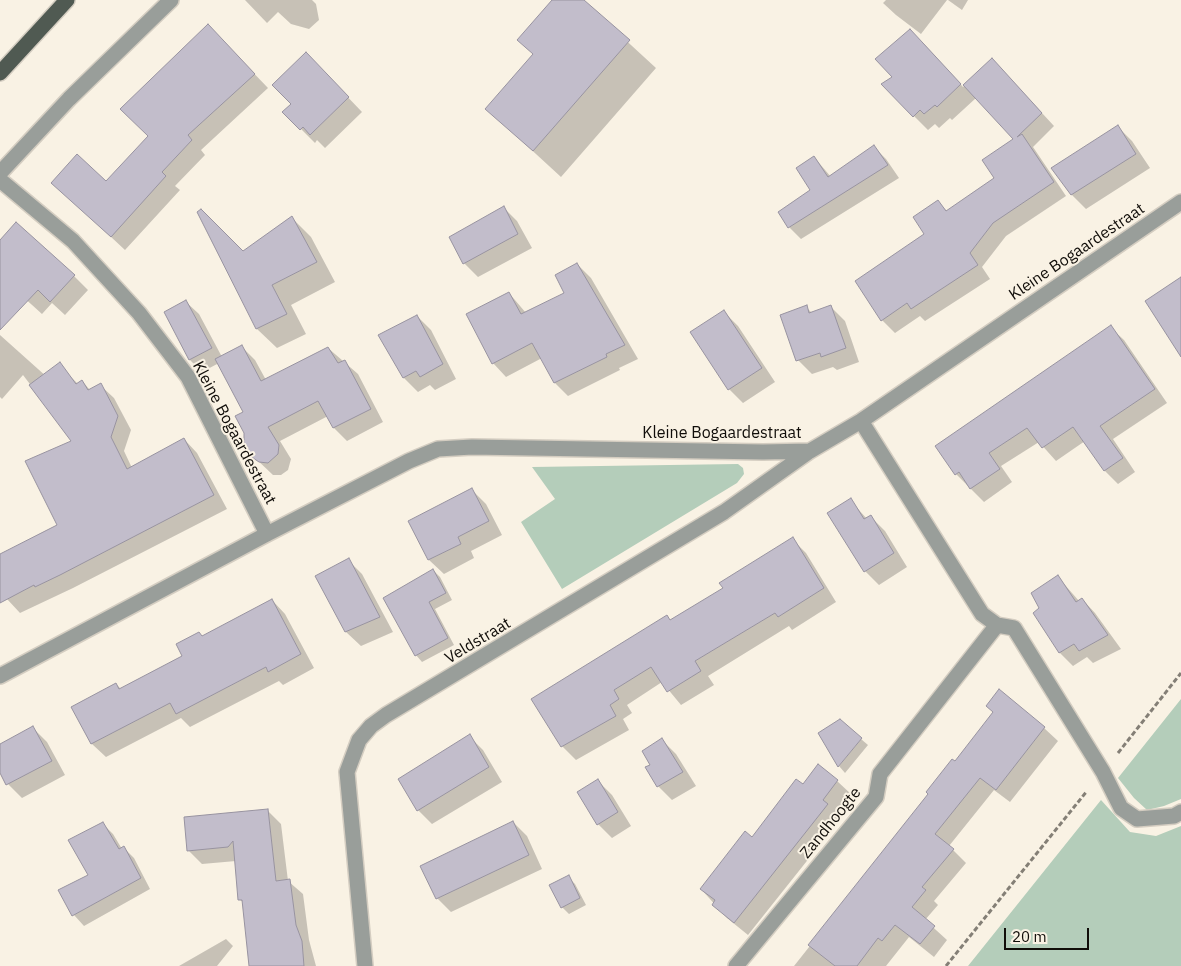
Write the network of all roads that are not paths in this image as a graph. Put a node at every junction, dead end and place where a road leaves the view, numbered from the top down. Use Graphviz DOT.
graph roads {
  1 [pos="67,0"];
  2 [pos="171,0"];
  3 [pos="0,73"];
  4 [pos="0,174"];
  5 [pos="0,180"];
  6 [pos="1181,202"];
  7 [pos="861,421"];
  8 [pos="810,451"];
  9 [pos="268,534"];
  10 [pos="997,625"];
  11 [pos="0,676"];
  12 [pos="1181,812"];
  13 [pos="365,966"];
  14 [pos="736,966"];
  1 -- 3 [label="main road"];
  2 -- 4 [label="street"];
  5 -- 9 [label="street, Kleine Bogaardestraat"];
  6 -- 7 [label="street, Kleine Bogaardestraat"];
  7 -- 8 [label="street, Kleine Bogaardestraat"];
  7 -- 10 [label="street"];
  8 -- 9 [label="street, Kleine Bogaardestraat"];
  8 -- 13 [label="street, Veldstraat"];
  9 -- 11 [label="street, Kleine Bogaardestraat"];
  10 -- 12 [label="street"];
  10 -- 14 [label="street, Zandhoogte"];
}
